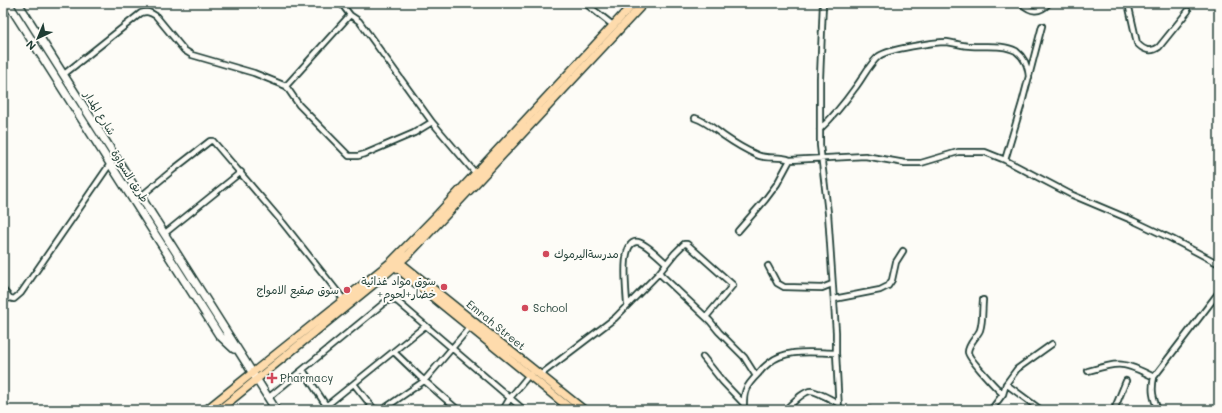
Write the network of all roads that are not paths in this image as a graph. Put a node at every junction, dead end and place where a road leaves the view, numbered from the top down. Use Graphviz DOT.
graph roads {
  1 [pos="8,3"];
  2 [pos="18,3"];
  3 [pos="341,3"];
  4 [pos="585,3"];
  5 [pos="634,3"];
  6 [pos="823,3"];
  7 [pos="1021,3"];
  8 [pos="1049,3"];
  9 [pos="1128,3"];
  10 [pos="641,4"];
  11 [pos="3,8"];
  12 [pos="1188,11"];
  13 [pos="350,15"];
  14 [pos="1042,26"];
  15 [pos="616,28"];
  16 [pos="63,75"];
  17 [pos="1029,77"];
  18 [pos="286,86"];
  19 [pos="695,118"];
  20 [pos="432,122"];
  21 [pos="820,129"];
  22 [pos="821,158"];
  23 [pos="790,160"];
  24 [pos="1006,160"];
  25 [pos="110,164"];
  26 [pos="241,172"];
  27 [pos="478,177"];
  28 [pos="140,197"];
  29 [pos="738,231"];
  30 [pos="164,234"];
  31 [pos="903,251"];
  32 [pos="395,262"];
  33 [pos="666,263"];
  34 [pos="1219,264"];
  35 [pos="768,266"];
  36 [pos="659,273"];
  37 [pos="832,284"];
  38 [pos="3,290"];
  39 [pos="1219,292"];
  40 [pos="10,298"];
  41 [pos="834,299"];
  42 [pos="3,300"];
  43 [pos="344,300"];
  44 [pos="983,300"];
  45 [pos="627,305"];
  46 [pos="706,317"];
  47 [pos="425,326"];
  48 [pos="470,328"];
  49 [pos="1052,344"];
  50 [pos="452,349"];
  51 [pos="394,352"];
  52 [pos="836,353"];
  53 [pos="241,356"];
  54 [pos="703,357"];
  55 [pos="303,370"];
  56 [pos="1088,371"];
  57 [pos="253,373"];
  58 [pos="540,374"];
  59 [pos="529,375"];
  60 [pos="756,376"];
  61 [pos="1154,377"];
  62 [pos="257,380"];
  63 [pos="1126,380"];
  64 [pos="424,381"];
  65 [pos="354,384"];
  66 [pos="1006,384"];
  67 [pos="1003,394"];
  68 [pos="268,398"];
  69 [pos="510,398"];
  70 [pos="743,403"];
  71 [pos="838,403"];
  72 [pos="328,408"];
  73 [pos="206,410"];
  74 [pos="219,410"];
  75 [pos="276,410"];
  76 [pos="378,410"];
  77 [pos="382,410"];
  78 [pos="458,410"];
  79 [pos="503,410"];
  80 [pos="524,410"];
  81 [pos="572,410"];
  82 [pos="584,410"];
  83 [pos="744,410"];
  84 [pos="785,410"];
  85 [pos="839,410"];
  86 [pos="991,410"];
  87 [pos="1041,410"];
  88 [pos="1114,410"];
  89 [pos="1158,410"];
  1 -- 11 [label="street"];
  1 -- 25 [label="street, طريق السواوة"];
  2 -- 16 [label="street, شارع المدار"];
  3 -- 13 [label="street"];
  4 -- 15 [label="street"];
  5 -- 15 [label="main road"];
  6 -- 21 [label="street"];
  7 -- 8 [label="street"];
  9 -- 12 [label="street"];
  10 -- 15 [label="main road"];
  13 -- 18 [label="street"];
  13 -- 20 [label="street"];
  14 -- 17 [label="street"];
  15 -- 27 [label="main road"];
  16 -- 18 [label="street"];
  16 -- 28 [label="street, شارع المدار"];
  17 -- 21 [label="street"];
  17 -- 24 [label="street"];
  18 -- 20 [label="street"];
  19 -- 23 [label="street"];
  20 -- 27 [label="street"];
  21 -- 22 [label="street"];
  22 -- 23 [label="street"];
  22 -- 24 [label="street"];
  22 -- 37 [label="street"];
  23 -- 29 [label="street"];
  24 -- 34 [label="street"];
  25 -- 40 [label="street"];
  25 -- 53 [label="street, طريق السواوة"];
  26 -- 28 [label="street"];
  26 -- 30 [label="street"];
  26 -- 43 [label="street"];
  27 -- 32 [label="main road"];
  28 -- 30 [label="street, شارع المدار"];
  30 -- 53 [label="street, شارع المدار"];
  31 -- 41 [label="street"];
  32 -- 43 [label="main road"];
  32 -- 48 [label="main road, Emrah Street"];
  32 -- 58 [label="main road, Emrah Street"];
  32 -- 62 [label="main road"];
  33 -- 36 [label="street"];
  33 -- 45 [label="street"];
  33 -- 46 [label="street"];
  35 -- 37 [label="street"];
  36 -- 45 [label="street"];
  36 -- 46 [label="street"];
  37 -- 41 [label="street"];
  38 -- 40 [label="street"];
  39 -- 61 [label="street"];
  40 -- 42 [label="street"];
  41 -- 52 [label="street"];
  43 -- 57 [label="main road"];
  44 -- 67 [label="street"];
  45 -- 58 [label="street"];
  46 -- 60 [label="street"];
  47 -- 50 [label="street"];
  47 -- 51 [label="street"];
  47 -- 55 [label="street"];
  48 -- 50 [label="street"];
  48 -- 59 [label="main road, Emrah Street"];
  49 -- 66 [label="street"];
  50 -- 64 [label="street"];
  50 -- 69 [label="street"];
  51 -- 64 [label="street"];
  51 -- 65 [label="street"];
  52 -- 60 [label="street"];
  52 -- 71 [label="street"];
  53 -- 57 [label="street"];
  54 -- 70 [label="street"];
  55 -- 68 [label="street"];
  55 -- 72 [label="street"];
  56 -- 61 [label="street"];
  57 -- 62 [label="street"];
  57 -- 73 [label="main road"];
  58 -- 82 [label="main road, Emrah Street"];
  59 -- 69 [label="street"];
  59 -- 81 [label="main road, Emrah Street"];
  60 -- 70 [label="street"];
  61 -- 89 [label="street"];
  62 -- 68 [label="street"];
  62 -- 74 [label="main road"];
  63 -- 88 [label="street"];
  64 -- 77 [label="street"];
  64 -- 78 [label="street"];
  65 -- 72 [label="street"];
  65 -- 76 [label="street"];
  66 -- 67 [label="street"];
  66 -- 87 [label="street"];
  67 -- 86 [label="street"];
  68 -- 75 [label="street"];
  69 -- 79 [label="street"];
  69 -- 80 [label="street"];
  70 -- 83 [label="street"];
  71 -- 84 [label="street"];
  71 -- 85 [label="street"];
}
